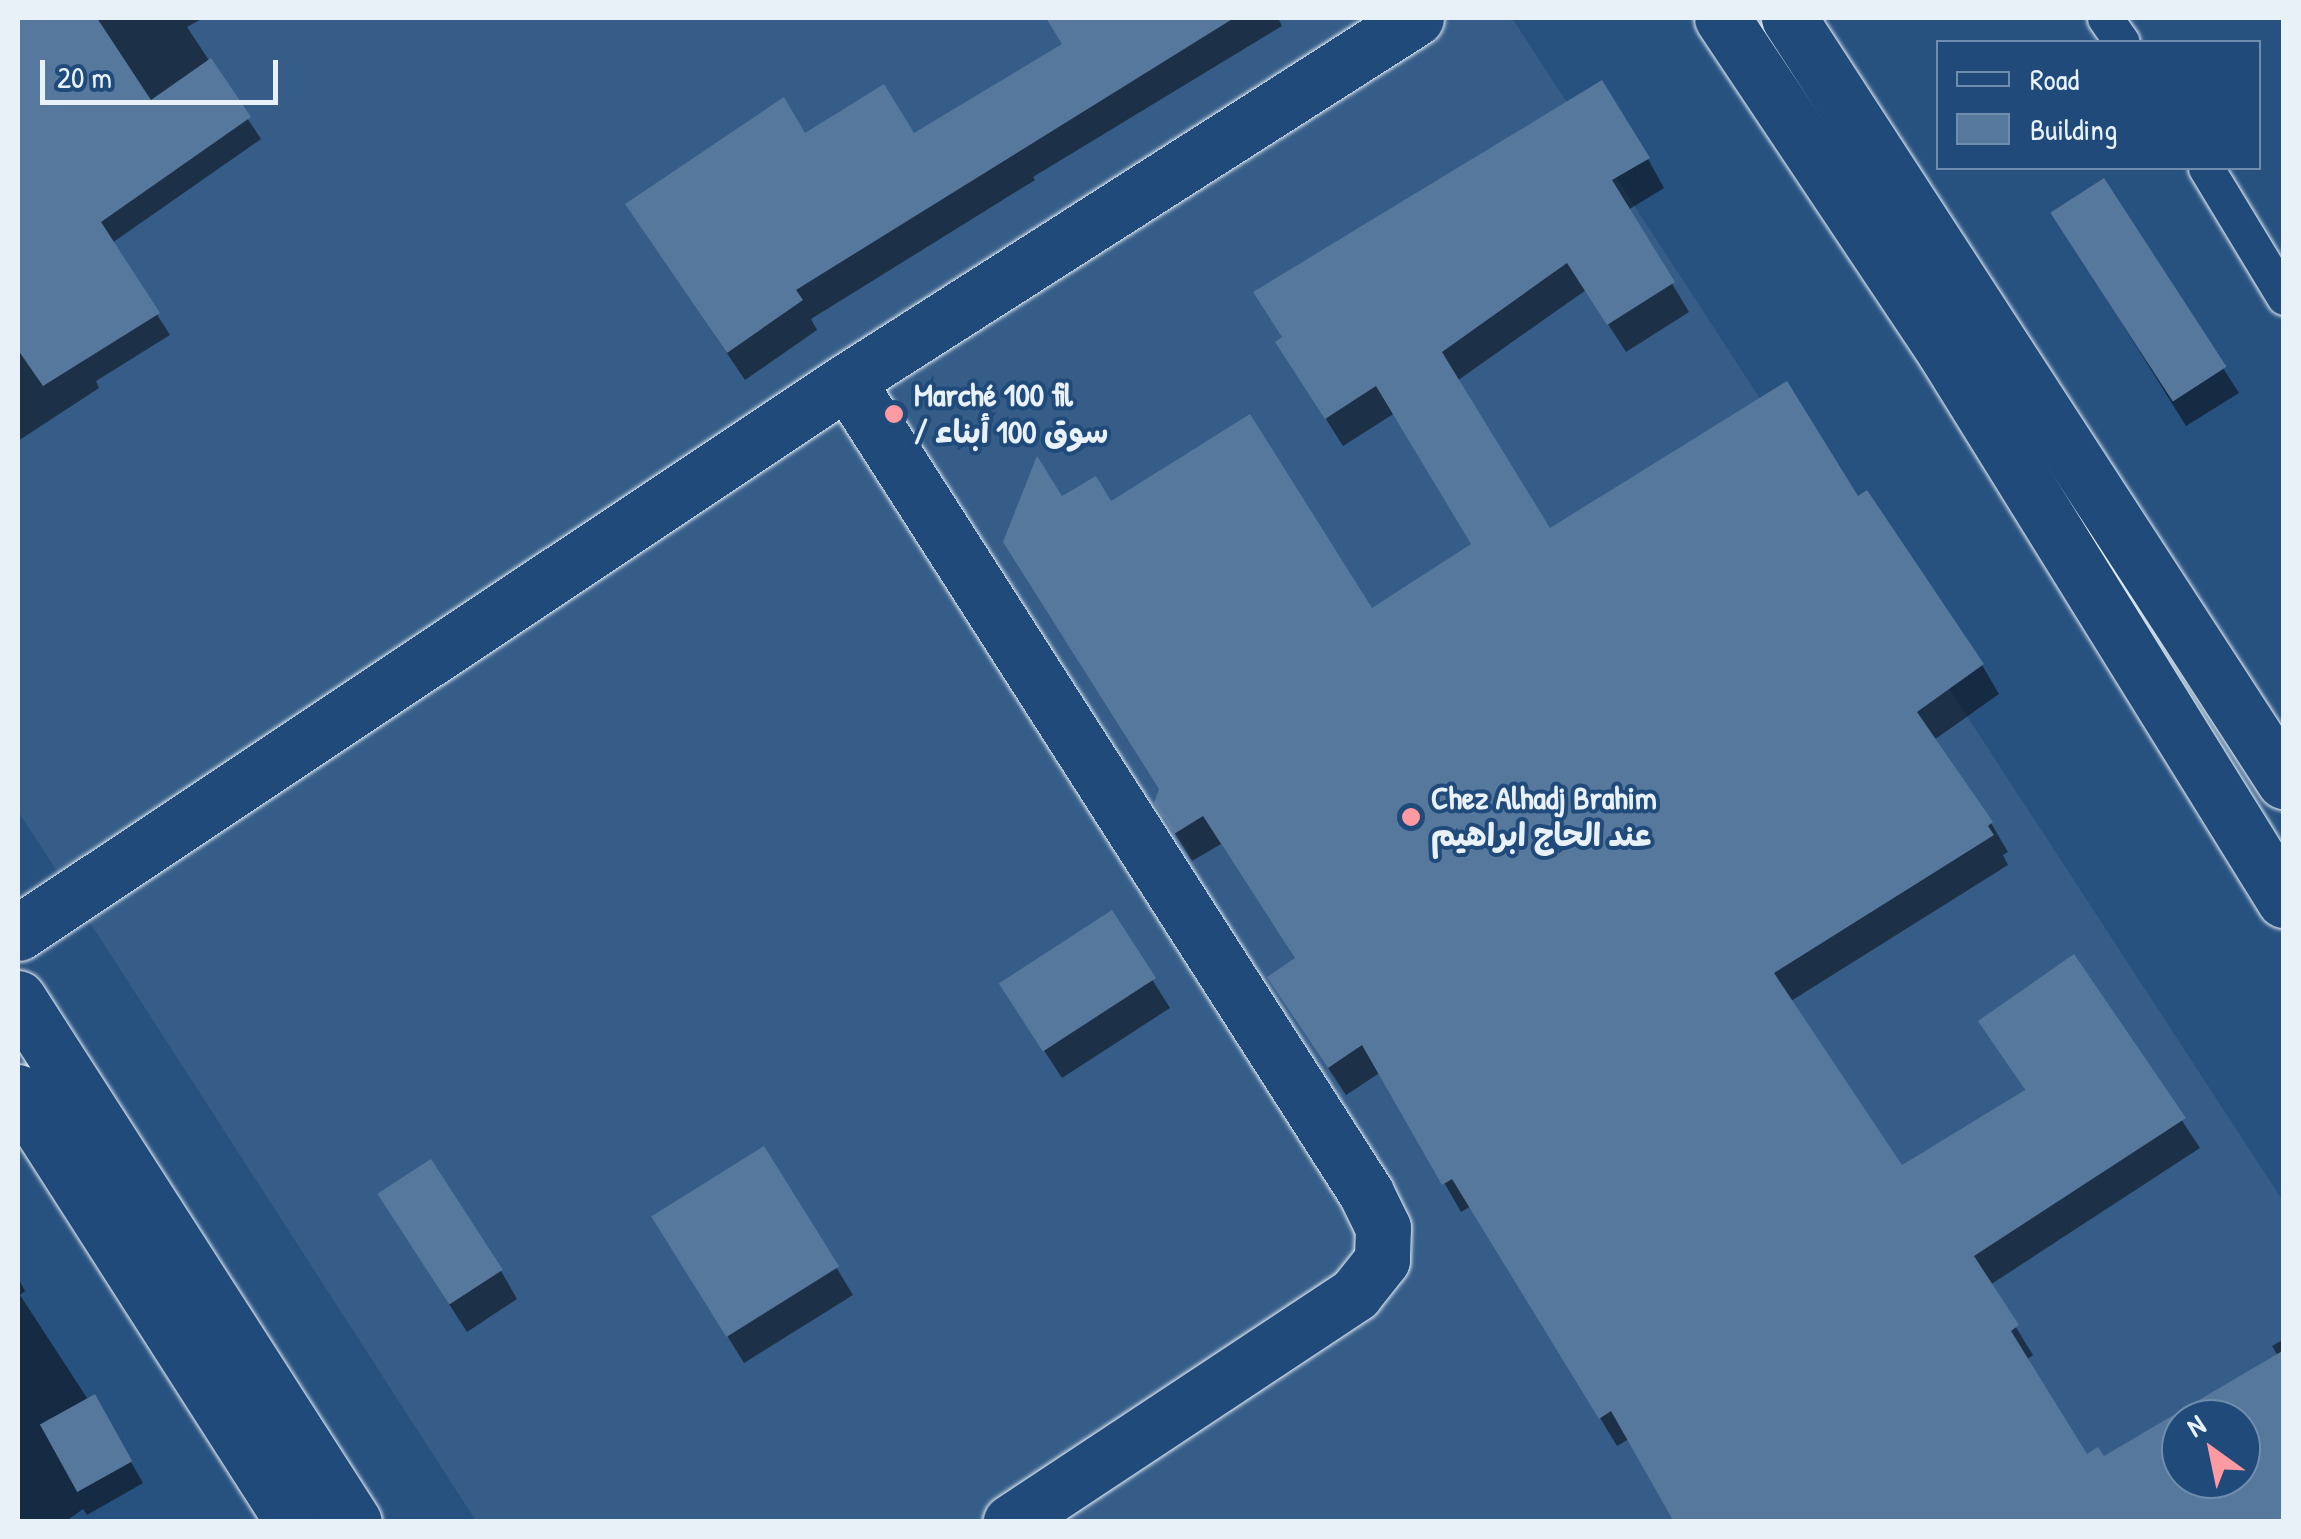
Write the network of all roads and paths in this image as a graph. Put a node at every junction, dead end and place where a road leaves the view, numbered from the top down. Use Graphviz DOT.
graph roads {
  1 [pos="1416,18"];
  2 [pos="1722,18"];
  3 [pos="1789,18"];
  4 [pos="2105,18"];
  5 [pos="2121,40"];
  6 [pos="2207,170"];
  7 [pos="2284,297"];
  8 [pos="847,381"];
  9 [pos="2284,781"];
  10 [pos="2284,900"];
  11 [pos="18,933"];
  12 [pos="18,998"];
  13 [pos="18,1092"];
  14 [pos="294,1522"];
  15 [pos="354,1522"];
  16 [pos="1011,1522"];
  1 -- 8 [label="street"];
  2 -- 10 [label="street"];
  3 -- 9 [label="street"];
  4 -- 5 [label="lane"];
  6 -- 7 [label="lane"];
  8 -- 11 [label="street"];
  8 -- 16 [label="street"];
  12 -- 15 [label="street"];
  13 -- 14 [label="street"];
}
